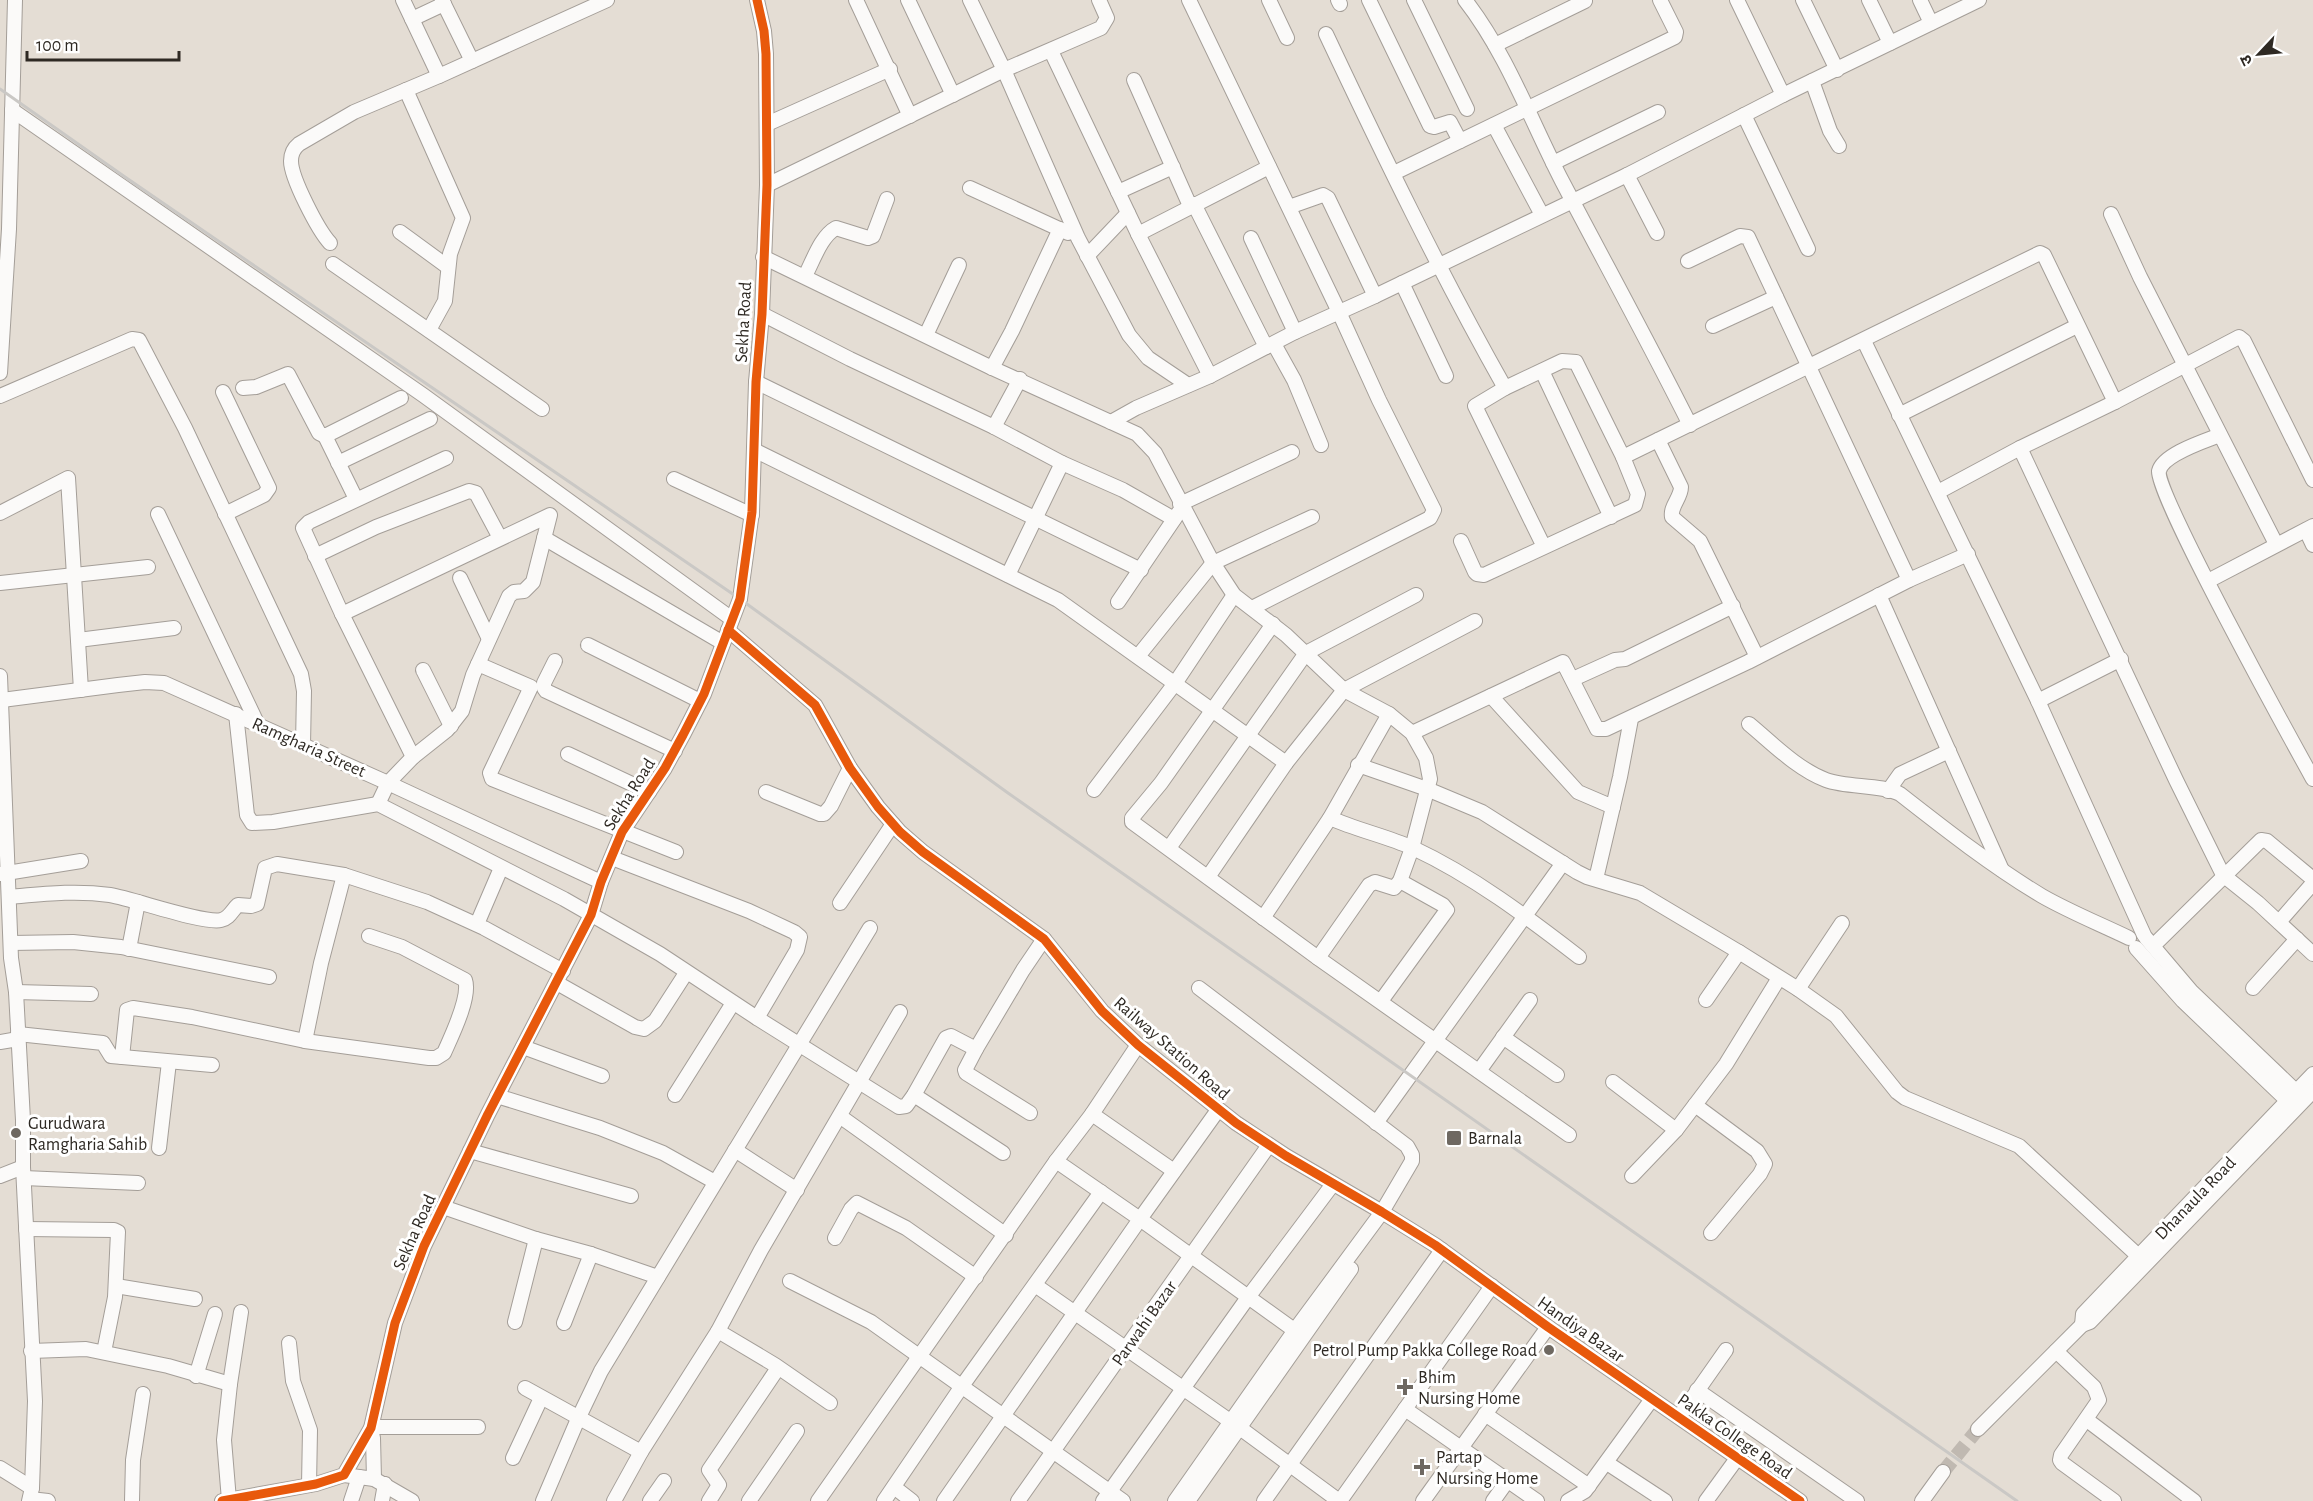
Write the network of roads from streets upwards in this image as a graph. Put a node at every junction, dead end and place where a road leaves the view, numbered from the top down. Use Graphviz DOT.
graph roads {
  1 [pos="15,0"];
  2 [pos="403,0"];
  3 [pos="607,0"];
  4 [pos="757,0"];
  5 [pos="856,0"];
  6 [pos="908,0"];
  7 [pos="970,0"];
  8 [pos="1099,0"];
  9 [pos="1189,0"];
  10 [pos="1269,0"];
  11 [pos="1369,0"];
  12 [pos="1414,0"];
  13 [pos="1465,0"];
  14 [pos="1660,0"];
  15 [pos="1737,0"];
  16 [pos="1803,0"];
  17 [pos="1869,0"];
  18 [pos="1920,0"];
  19 [pos="1979,0"];
  20 [pos="1585,1"];
  21 [pos="443,2"];
  22 [pos="412,19"];
  23 [pos="1931,23"];
  24 [pos="1326,34"];
  25 [pos="1287,38"];
  26 [pos="1890,43"];
  27 [pos="1495,45"];
  28 [pos="1051,51"];
  29 [pos="472,61"];
  30 [pos="890,69"];
  31 [pos="1004,70"];
  32 [pos="1837,70"];
  33 [pos="439,76"];
  34 [pos="1134,80"];
  35 [pos="1812,81"];
  36 [pos="406,90"];
  37 [pos="953,95"];
  38 [pos="1783,95"];
  39 [pos="1467,109"];
  40 [pos="1528,110"];
  41 [pos="1658,112"];
  42 [pos="1744,115"];
  43 [pos="910,116"];
  44 [pos="8,117"];
  45 [pos="767,124"];
  46 [pos="1494,125"];
  47 [pos="1460,141"];
  48 [pos="1839,146"];
  49 [pos="1553,163"];
  50 [pos="1173,167"];
  51 [pos="1269,167"];
  52 [pos="1394,173"];
  53 [pos="1627,175"];
  54 [pos="767,185"];
  55 [pos="970,188"];
  56 [pos="1118,192"];
  57 [pos="887,199"];
  58 [pos="1572,201"];
  59 [pos="1192,205"];
  60 [pos="1289,207"];
  61 [pos="1128,213"];
  62 [pos="2111,214"];
  63 [pos="1542,215"];
  64 [pos="1060,230"];
  65 [pos="4,231"];
  66 [pos="400,232"];
  67 [pos="1657,233"];
  68 [pos="1138,234"];
  69 [pos="1078,238"];
  70 [pos="1251,238"];
  71 [pos="330,243"];
  72 [pos="1808,249"];
  73 [pos="1087,256"];
  74 [pos="763,257"];
  75 [pos="1688,261"];
  76 [pos="333,264"];
  77 [pos="1440,265"];
  78 [pos="959,266"];
  79 [pos="448,267"];
  80 [pos="805,276"];
  81 [pos="1402,283"];
  82 [pos="1375,296"];
  83 [pos="1776,297"];
  84 [pos="1339,312"];
  85 [pos="762,314"];
  86 [pos="1713,326"];
  87 [pos="2077,326"];
  88 [pos="429,330"];
  89 [pos="1295,332"];
  90 [pos="926,335"];
  91 [pos="1864,341"];
  92 [pos="1270,345"];
  93 [pos="2185,364"];
  94 [pos="1807,366"];
  95 [pos="992,368"];
  96 [pos="1542,371"];
  97 [pos="0,373"];
  98 [pos="1210,376"];
  99 [pos="1446,376"];
  100 [pos="1020,380"];
  101 [pos="756,382"];
  102 [pos="1188,385"];
  103 [pos="243,388"];
  104 [pos="1505,388"];
  105 [pos="223,392"];
  106 [pos="0,396"];
  107 [pos="401,398"];
  108 [pos="2115,402"];
  109 [pos="542,410"];
  110 [pos="1899,415"];
  111 [pos="430,419"];
  112 [pos="1111,422"];
  113 [pos="1690,424"];
  114 [pos="994,426"];
  115 [pos="2220,435"];
  116 [pos="325,436"];
  117 [pos="1658,440"];
  118 [pos="1321,445"];
  119 [pos="2020,448"];
  120 [pos="754,450"];
  121 [pos="1292,452"];
  122 [pos="1623,457"];
  123 [pos="446,458"];
  124 [pos="338,463"];
  125 [pos="1062,463"];
  126 [pos="674,479"];
  127 [pos="2313,480"];
  128 [pos="1938,492"];
  129 [pos="558,494"];
  130 [pos="356,499"];
  131 [pos="1179,510"];
  132 [pos="0,513"];
  133 [pos="158,514"];
  134 [pos="225,514"];
  135 [pos="550,515"];
  136 [pos="752,515"];
  137 [pos="1312,517"];
  138 [pos="1611,517"];
  139 [pos="1035,518"];
  140 [pos="2309,528"];
  141 [pos="500,538"];
  142 [pos="544,538"];
  143 [pos="1461,541"];
  144 [pos="2276,544"];
  145 [pos="2313,545"];
  146 [pos="1544,547"];
  147 [pos="1968,554"];
  148 [pos="315,556"];
  149 [pos="1213,563"];
  150 [pos="148,567"];
  151 [pos="1141,570"];
  152 [pos="75,574"];
  153 [pos="1008,575"];
  154 [pos="460,578"];
  155 [pos="1909,580"];
  156 [pos="2208,581"];
  157 [pos="0,583"];
  158 [pos="1234,595"];
  159 [pos="1416,595"];
  160 [pos="1879,595"];
  161 [pos="1118,602"];
  162 [pos="1732,606"];
  163 [pos="1252,608"];
  164 [pos="342,614"];
  165 [pos="1475,621"];
  166 [pos="730,624"];
  167 [pos="1273,624"];
  168 [pos="174,628"];
  169 [pos="489,639"];
  170 [pos="78,640"];
  171 [pos="723,644"];
  172 [pos="588,645"];
  173 [pos="1306,653"];
  174 [pos="1139,656"];
  175 [pos="1757,657"];
  176 [pos="2121,659"];
  177 [pos="555,662"];
  178 [pos="478,664"];
  179 [pos="423,670"];
  180 [pos="0,676"];
  181 [pos="1573,679"];
  182 [pos="1176,682"];
  183 [pos="81,690"];
  184 [pos="1344,690"];
  185 [pos="1491,696"];
  186 [pos="2,700"];
  187 [pos="700,701"];
  188 [pos="2038,701"];
  189 [pos="1212,709"];
  190 [pos="236,714"];
  191 [pos="1389,714"];
  192 [pos="1631,719"];
  193 [pos="256,723"];
  194 [pos="1749,724"];
  195 [pos="451,726"];
  196 [pos="1412,733"];
  197 [pos="1249,736"];
  198 [pos="1,744"];
  199 [pos="303,745"];
  200 [pos="675,751"];
  201 [pos="1949,751"];
  202 [pos="568,754"];
  203 [pos="414,758"];
  204 [pos="1286,763"];
  205 [pos="1358,765"];
  206 [pos="850,768"];
  207 [pos="2313,780"];
  208 [pos="388,783"];
  209 [pos="1427,789"];
  210 [pos="1094,790"];
  211 [pos="1887,791"];
  212 [pos="649,792"];
  213 [pos="766,792"];
  214 [pos="378,804"];
  215 [pos="1612,807"];
  216 [pos="1330,818"];
  217 [pos="893,824"];
  218 [pos="621,832"];
  219 [pos="1169,848"];
  220 [pos="1412,848"];
  221 [pos="676,852"];
  222 [pos="612,858"];
  223 [pos="81,861"];
  224 [pos="1563,863"];
  225 [pos="501,868"];
  226 [pos="2002,870"];
  227 [pos="4,873"];
  228 [pos="345,875"];
  229 [pos="2223,875"];
  230 [pos="1208,877"];
  231 [pos="1596,879"];
  232 [pos="1400,881"];
  233 [pos="2313,881"];
  234 [pos="601,882"];
  235 [pos="9,897"];
  236 [pos="138,902"];
  237 [pos="840,903"];
  238 [pos="591,915"];
  239 [pos="1526,917"];
  240 [pos="1263,918"];
  241 [pos="2279,922"];
  242 [pos="1842,923"];
  243 [pos="477,924"];
  244 [pos="870,928"];
  245 [pos="369,936"];
  246 [pos="1044,939"];
  247 [pos="2297,939"];
  248 [pos="2142,941"];
  249 [pos="11,943"];
  250 [pos="129,949"];
  251 [pos="1739,952"];
  252 [pos="2313,954"];
  253 [pos="1579,957"];
  254 [pos="1318,958"];
  255 [pos="6,961"];
  256 [pos="686,973"];
  257 [pos="269,977"];
  258 [pos="560,977"];
  259 [pos="1779,978"];
  260 [pos="1199,988"];
  261 [pos="2253,988"];
  262 [pos="1798,989"];
  263 [pos="16,992"];
  264 [pos="91,994"];
  265 [pos="1382,1000"];
  266 [pos="1530,1000"];
  267 [pos="1706,1000"];
  268 [pos="733,1003"];
  269 [pos="900,1012"];
  270 [pos="757,1018"];
  271 [pos="18,1037"];
  272 [pos="1503,1037"];
  273 [pos="1436,1040"];
  274 [pos="305,1041"];
  275 [pos="0,1042"];
  276 [pos="800,1045"];
  277 [pos="1138,1045"];
  278 [pos="524,1047"];
  279 [pos="976,1049"];
  280 [pos="122,1057"];
  281 [pos="169,1062"];
  282 [pos="212,1065"];
  283 [pos="1479,1071"];
  284 [pos="2313,1074"];
  285 [pos="1557,1075"];
  286 [pos="602,1076"];
  287 [pos="1612,1082"];
  288 [pos="859,1083"];
  289 [pos="675,1095"];
  290 [pos="914,1095"];
  291 [pos="497,1096"];
  292 [pos="2299,1099"];
  293 [pos="1695,1105"];
  294 [pos="1218,1110"];
  295 [pos="1030,1113"];
  296 [pos="1092,1114"];
  297 [pos="841,1117"];
  298 [pos="1376,1123"];
  299 [pos="1676,1130"];
  300 [pos="1569,1135"];
  301 [pos="1269,1145"];
  302 [pos="159,1149"];
  303 [pos="735,1150"];
  304 [pos="470,1151"];
  305 [pos="1003,1153"];
  306 [pos="1056,1161"];
  307 [pos="1174,1171"];
  308 [pos="24,1172"];
  309 [pos="0,1176"];
  310 [pos="1632,1176"];
  311 [pos="715,1182"];
  312 [pos="138,1183"];
  313 [pos="1334,1184"];
  314 [pos="797,1190"];
  315 [pos="1101,1192"];
  316 [pos="631,1196"];
  317 [pos="443,1207"];
  318 [pos="1386,1214"];
  319 [pos="1140,1219"];
  320 [pos="26,1229"];
  321 [pos="1711,1233"];
  322 [pos="1006,1235"];
  323 [pos="835,1238"];
  324 [pos="536,1239"];
  325 [pos="1442,1250"];
  326 [pos="591,1254"];
  327 [pos="1191,1256"];
  328 [pos="2142,1260"];
  329 [pos="658,1276"];
  330 [pos="976,1277"];
  331 [pos="790,1281"];
  332 [pos="1035,1285"];
  333 [pos="116,1286"];
  334 [pos="1492,1286"];
  335 [pos="1249,1296"];
  336 [pos="195,1299"];
  337 [pos="242,1312"];
  338 [pos="214,1314"];
  339 [pos="1075,1314"];
  340 [pos="515,1322"];
  341 [pos="564,1323"];
  342 [pos="1548,1327"];
  343 [pos="718,1330"];
  344 [pos="1299,1333"];
  345 [pos="289,1343"];
  346 [pos="1125,1349"];
  347 [pos="1725,1350"];
  348 [pos="31,1351"];
  349 [pos="2056,1351"];
  350 [pos="104,1352"];
  351 [pos="920,1357"];
  352 [pos="778,1368"];
  353 [pos="196,1376"];
  354 [pos="230,1384"];
  355 [pos="962,1386"];
  356 [pos="525,1388"];
  357 [pos="1183,1390"];
  358 [pos="1697,1390"];
  359 [pos="143,1394"];
  360 [pos="541,1398"];
  361 [pos="1652,1399"];
  362 [pos="830,1403"];
  363 [pos="1405,1409"];
  364 [pos="1485,1414"];
  365 [pos="1004,1416"];
  366 [pos="1679,1417"];
  367 [pos="578,1419"];
  368 [pos="2087,1420"];
  369 [pos="1235,1425"];
  370 [pos="371,1427"];
  371 [pos="478,1427"];
  372 [pos="1978,1429"];
  373 [pos="797,1431"];
  374 [pos="1461,1447"];
  375 [pos="1054,1451"];
  376 [pos="641,1452"];
  377 [pos="1738,1457"];
  378 [pos="513,1458"];
  379 [pos="1607,1463"];
  380 [pos="1290,1464"];
  381 [pos="0,1468"];
  382 [pos="1943,1472"];
  383 [pos="344,1475"];
  384 [pos="359,1477"];
  385 [pos="1508,1480"];
  386 [pos="379,1481"];
  387 [pos="664,1481"];
  388 [pos="309,1485"];
  389 [pos="1589,1486"];
  390 [pos="894,1488"];
  391 [pos="30,1496"];
  392 [pos="1107,1496"];
  393 [pos="229,1500"];
  394 [pos="48,1501"];
  395 [pos="132,1501"];
  396 [pos="222,1501"];
  397 [pos="351,1501"];
  398 [pos="382,1501"];
  399 [pos="412,1501"];
  400 [pos="543,1501"];
  401 [pos="614,1501"];
  402 [pos="650,1501"];
  403 [pos="709,1501"];
  404 [pos="749,1501"];
  405 [pos="818,1501"];
  406 [pos="884,1501"];
  407 [pos="912,1501"];
  408 [pos="944,1501"];
  409 [pos="1018,1501"];
  410 [pos="1123,1501"];
  411 [pos="1174,1501"];
  412 [pos="1188,1501"];
  413 [pos="1264,1501"];
  414 [pos="1340,1501"];
  415 [pos="1423,1501"];
  416 [pos="1493,1501"];
  417 [pos="1537,1501"];
  418 [pos="1571,1501"];
  419 [pos="1665,1501"];
  420 [pos="1706,1501"];
  421 [pos="1800,1501"];
  422 [pos="1857,1501"];
  423 [pos="1922,1501"];
  424 [pos="2114,1501"];
  425 [pos="2194,1501"];
  1 -- 44 [label="street"];
  2 -- 22 [label="street"];
  3 -- 29 [label="street"];
  4 -- 45 [label="street, Sekha Road"];
  5 -- 30 [label="street"];
  6 -- 37 [label="street"];
  7 -- 31 [label="street"];
  8 -- 28 [label="street"];
  9 -- 51 [label="street"];
  10 -- 25 [label="street"];
  11 -- 47 [label="street"];
  12 -- 39 [label="street"];
  13 -- 27 [label="street"];
  14 -- 40 [label="street"];
  15 -- 38 [label="street"];
  16 -- 32 [label="street"];
  17 -- 26 [label="street"];
  18 -- 23 [label="street"];
  19 -- 23 [label="street"];
  20 -- 27 [label="street"];
  21 -- 22 [label="street"];
  21 -- 29 [label="street"];
  22 -- 33 [label="street"];
  23 -- 26 [label="street"];
  24 -- 52 [label="street"];
  26 -- 32 [label="street"];
  27 -- 40 [label="street"];
  28 -- 31 [label="street"];
  28 -- 56 [label="street"];
  29 -- 33 [label="street"];
  30 -- 43 [label="street"];
  30 -- 45 [label="street"];
  31 -- 37 [label="street"];
  31 -- 69 [label="street"];
  32 -- 35 [label="street"];
  33 -- 36 [label="street"];
  34 -- 50 [label="street"];
  35 -- 38 [label="street"];
  35 -- 48 [label="street"];
  36 -- 71 [label="street"];
  36 -- 79 [label="street"];
  37 -- 43 [label="street"];
  38 -- 42 [label="street"];
  40 -- 46 [label="street"];
  40 -- 49 [label="street"];
  41 -- 49 [label="street"];
  42 -- 53 [label="street"];
  42 -- 72 [label="street"];
  43 -- 54 [label="street"];
  44 -- 65 [label="street"];
  44 -- 129 [label="street, Railway Station Road"];
  45 -- 54 [label="street, Sekha Road"];
  46 -- 47 [label="street"];
  46 -- 63 [label="street"];
  47 -- 52 [label="street"];
  49 -- 58 [label="street"];
  50 -- 56 [label="street"];
  50 -- 59 [label="street"];
  51 -- 59 [label="street"];
  51 -- 60 [label="street"];
  52 -- 77 [label="street"];
  53 -- 58 [label="street"];
  53 -- 67 [label="street"];
  54 -- 74 [label="street, Sekha Road"];
  55 -- 64 [label="street"];
  56 -- 61 [label="street"];
  57 -- 80 [label="street"];
  58 -- 63 [label="street"];
  58 -- 113 [label="street"];
  59 -- 68 [label="street"];
  59 -- 92 [label="street"];
  60 -- 82 [label="street"];
  60 -- 84 [label="street"];
  61 -- 68 [label="street"];
  61 -- 73 [label="street"];
  62 -- 93 [label="street"];
  63 -- 77 [label="street"];
  64 -- 69 [label="street"];
  64 -- 95 [label="street"];
  65 -- 97 [label="street"];
  66 -- 79 [label="street"];
  68 -- 98 [label="street"];
  69 -- 73 [label="street"];
  70 -- 89 [label="street"];
  73 -- 102 [label="street"];
  74 -- 80 [label="street"];
  74 -- 85 [label="street, Sekha Road"];
  75 -- 83 [label="street"];
  76 -- 88 [label="street"];
  77 -- 81 [label="street"];
  77 -- 104 [label="street"];
  78 -- 90 [label="street"];
  79 -- 88 [label="street"];
  80 -- 90 [label="street"];
  81 -- 82 [label="street"];
  81 -- 99 [label="street"];
  82 -- 84 [label="street"];
  83 -- 86 [label="street"];
  83 -- 94 [label="street"];
  84 -- 89 [label="street"];
  84 -- 163 [label="street"];
  85 -- 101 [label="street, Sekha Road"];
  85 -- 114 [label="street"];
  87 -- 91 [label="street"];
  87 -- 108 [label="street"];
  87 -- 110 [label="street"];
  88 -- 109 [label="street"];
  89 -- 92 [label="street"];
  90 -- 95 [label="street"];
  91 -- 94 [label="street"];
  91 -- 110 [label="street"];
  92 -- 98 [label="street"];
  92 -- 118 [label="street"];
  93 -- 108 [label="street"];
  93 -- 115 [label="street"];
  93 -- 127 [label="street"];
  94 -- 113 [label="street"];
  94 -- 155 [label="street"];
  95 -- 100 [label="street"];
  96 -- 104 [label="street"];
  96 -- 122 [label="street"];
  96 -- 138 [label="street"];
  98 -- 102 [label="street"];
  100 -- 112 [label="street"];
  100 -- 114 [label="street"];
  101 -- 120 [label="street, Sekha Road"];
  101 -- 139 [label="street"];
  102 -- 112 [label="street"];
  103 -- 116 [label="street"];
  104 -- 146 [label="street"];
  105 -- 134 [label="street"];
  106 -- 134 [label="street"];
  107 -- 116 [label="street"];
  108 -- 119 [label="street"];
  110 -- 128 [label="street"];
  111 -- 124 [label="street"];
  112 -- 131 [label="street"];
  113 -- 117 [label="street"];
  114 -- 125 [label="street"];
  115 -- 144 [label="street"];
  115 -- 156 [label="street"];
  116 -- 124 [label="street"];
  117 -- 122 [label="street"];
  117 -- 162 [label="street"];
  119 -- 128 [label="street"];
  119 -- 176 [label="street"];
  120 -- 136 [label="street, Sekha Road"];
  120 -- 153 [label="street"];
  121 -- 131 [label="street"];
  122 -- 138 [label="street"];
  123 -- 130 [label="street"];
  124 -- 130 [label="street"];
  125 -- 131 [label="street"];
  125 -- 139 [label="street"];
  126 -- 136 [label="street"];
  128 -- 147 [label="street"];
  129 -- 135 [label="street"];
  129 -- 166 [label="street, Railway Station Road"];
  130 -- 148 [label="street"];
  131 -- 149 [label="street"];
  131 -- 151 [label="street"];
  132 -- 152 [label="street"];
  133 -- 193 [label="street"];
  134 -- 199 [label="street"];
  135 -- 141 [label="street"];
  135 -- 142 [label="street"];
  136 -- 166 [label="street, Sekha Road"];
  137 -- 149 [label="street"];
  138 -- 146 [label="street"];
  139 -- 151 [label="street"];
  139 -- 153 [label="street"];
  140 -- 144 [label="street"];
  140 -- 145 [label="street"];
  141 -- 148 [label="street"];
  141 -- 164 [label="street"];
  142 -- 169 [label="street"];
  142 -- 171 [label="street"];
  143 -- 146 [label="street"];
  144 -- 156 [label="street"];
  147 -- 155 [label="street"];
  147 -- 188 [label="street"];
  148 -- 164 [label="street"];
  149 -- 158 [label="street"];
  149 -- 174 [label="street"];
  150 -- 152 [label="street"];
  151 -- 161 [label="street"];
  152 -- 157 [label="street"];
  152 -- 170 [label="street"];
  153 -- 174 [label="street"];
  154 -- 169 [label="street"];
  155 -- 160 [label="street"];
  156 -- 207 [label="street"];
  158 -- 163 [label="street"];
  158 -- 182 [label="street"];
  159 -- 173 [label="street"];
  160 -- 175 [label="street"];
  160 -- 201 [label="street"];
  162 -- 175 [label="street"];
  162 -- 181 [label="street"];
  163 -- 167 [label="street"];
  164 -- 203 [label="street"];
  165 -- 184 [label="street"];
  166 -- 171 [label="street, Sekha Road"];
  166 -- 206 [label="street, Railway Station Road"];
  167 -- 173 [label="street"];
  167 -- 189 [label="street"];
  168 -- 170 [label="street"];
  169 -- 178 [label="street"];
  170 -- 183 [label="street"];
  171 -- 187 [label="street, Sekha Road"];
  172 -- 187 [label="street"];
  173 -- 184 [label="street"];
  173 -- 197 [label="street"];
  174 -- 182 [label="street"];
  175 -- 192 [label="street"];
  176 -- 188 [label="street"];
  176 -- 229 [label="street"];
  177 -- 200 [label="street"];
  178 -- 195 [label="street"];
  178 -- 218 [label="street"];
  179 -- 195 [label="street"];
  180 -- 186 [label="street"];
  181 -- 185 [label="street"];
  181 -- 192 [label="street"];
  182 -- 189 [label="street"];
  182 -- 210 [label="street"];
  183 -- 186 [label="street, Ramgharia Street"];
  183 -- 190 [label="street, Ramgharia Street"];
  184 -- 191 [label="street"];
  184 -- 204 [label="street"];
  185 -- 196 [label="street"];
  185 -- 215 [label="street"];
  186 -- 198 [label="street"];
  187 -- 200 [label="street, Sekha Road"];
  188 -- 248 [label="street"];
  189 -- 197 [label="street"];
  189 -- 219 [label="street"];
  190 -- 193 [label="street, Ramgharia Street"];
  190 -- 214 [label="street"];
  191 -- 196 [label="street"];
  191 -- 205 [label="street"];
  192 -- 215 [label="street"];
  193 -- 199 [label="street, Ramgharia Street"];
  194 -- 211 [label="street"];
  195 -- 203 [label="street"];
  196 -- 209 [label="street"];
  197 -- 204 [label="street"];
  197 -- 219 [label="street"];
  198 -- 227 [label="street"];
  199 -- 208 [label="street, Ramgharia Street"];
  200 -- 212 [label="street, Sekha Road"];
  201 -- 211 [label="street"];
  201 -- 226 [label="street"];
  202 -- 212 [label="street"];
  203 -- 208 [label="street"];
  204 -- 230 [label="street"];
  205 -- 209 [label="street"];
  205 -- 216 [label="street"];
  206 -- 213 [label="street"];
  206 -- 217 [label="street, Railway Station Road"];
  208 -- 214 [label="street"];
  208 -- 234 [label="street, Ramgharia Street"];
  209 -- 220 [label="street"];
  209 -- 224 [label="street"];
  211 -- 226 [label="street"];
  212 -- 218 [label="street, Sekha Road"];
  214 -- 225 [label="street"];
  215 -- 231 [label="street"];
  216 -- 220 [label="street"];
  216 -- 240 [label="street"];
  217 -- 237 [label="street"];
  217 -- 246 [label="street, Railway Station Road"];
  218 -- 221 [label="street"];
  218 -- 222 [label="street, Sekha Road"];
  219 -- 230 [label="street"];
  220 -- 232 [label="street"];
  220 -- 239 [label="street"];
  222 -- 234 [label="street, Sekha Road"];
  222 -- 270 [label="street"];
  223 -- 227 [label="street"];
  224 -- 231 [label="street"];
  224 -- 239 [label="street"];
  225 -- 238 [label="street"];
  225 -- 243 [label="street"];
  226 -- 248 [label="street"];
  227 -- 235 [label="street"];
  228 -- 236 [label="street"];
  228 -- 243 [label="street"];
  228 -- 274 [label="street"];
  229 -- 233 [label="street"];
  229 -- 241 [label="street"];
  229 -- 248 [label="street"];
  230 -- 240 [label="street"];
  231 -- 251 [label="street"];
  232 -- 254 [label="street"];
  232 -- 265 [label="street"];
  233 -- 241 [label="street"];
  234 -- 238 [label="street, Sekha Road"];
  235 -- 236 [label="street"];
  235 -- 249 [label="street"];
  236 -- 250 [label="street"];
  238 -- 256 [label="street"];
  238 -- 258 [label="street, Sekha Road"];
  239 -- 253 [label="street"];
  239 -- 273 [label="street"];
  240 -- 254 [label="street"];
  241 -- 247 [label="street"];
  242 -- 262 [label="street"];
  243 -- 258 [label="street"];
  244 -- 276 [label="street"];
  245 -- 274 [label="street"];
  246 -- 277 [label="street, Railway Station Road"];
  246 -- 279 [label="street"];
  247 -- 252 [label="street"];
  247 -- 261 [label="street"];
  248 -- 292 [label="street"];
  249 -- 250 [label="street"];
  249 -- 255 [label="street"];
  250 -- 257 [label="street"];
  251 -- 259 [label="street"];
  251 -- 267 [label="street"];
  254 -- 265 [label="street"];
  255 -- 263 [label="street"];
  256 -- 258 [label="street"];
  256 -- 268 [label="street"];
  258 -- 278 [label="street, Sekha Road"];
  259 -- 262 [label="street"];
  259 -- 293 [label="street"];
  260 -- 298 [label="street"];
  262 -- 328 [label="street"];
  263 -- 264 [label="street"];
  263 -- 271 [label="street"];
  265 -- 273 [label="street"];
  266 -- 272 [label="street"];
  268 -- 270 [label="street"];
  268 -- 289 [label="street"];
  269 -- 288 [label="street"];
  270 -- 276 [label="street"];
  271 -- 275 [label="street"];
  271 -- 280 [label="street"];
  271 -- 308 [label="street"];
  272 -- 283 [label="street"];
  272 -- 285 [label="street"];
  273 -- 283 [label="street"];
  273 -- 298 [label="street"];
  274 -- 280 [label="street"];
  276 -- 288 [label="street"];
  276 -- 303 [label="street"];
  277 -- 294 [label="street, Railway Station Road"];
  277 -- 296 [label="street"];
  278 -- 286 [label="street"];
  278 -- 291 [label="street, Sekha Road"];
  279 -- 290 [label="street"];
  279 -- 295 [label="street"];
  280 -- 281 [label="street"];
  281 -- 282 [label="street"];
  281 -- 302 [label="street"];
  283 -- 300 [label="street"];
  284 -- 292 [label="street, Dhanaula Road"];
  287 -- 299 [label="street"];
  288 -- 290 [label="street"];
  288 -- 297 [label="street"];
  290 -- 305 [label="street"];
  291 -- 304 [label="street, Sekha Road"];
  291 -- 311 [label="street"];
  292 -- 328 [label="street, Dhanaula Road"];
  293 -- 299 [label="street"];
  293 -- 321 [label="street"];
  294 -- 301 [label="street, Railway Station Road"];
  294 -- 307 [label="street"];
  296 -- 306 [label="street"];
  296 -- 307 [label="street"];
  297 -- 314 [label="street"];
  297 -- 322 [label="street"];
  298 -- 318 [label="street"];
  299 -- 310 [label="street"];
  301 -- 313 [label="street, Railway Station Road"];
  301 -- 327 [label="street, Parwahi Bazar"];
  303 -- 311 [label="street"];
  303 -- 314 [label="street"];
  304 -- 316 [label="street"];
  304 -- 317 [label="street, Sekha Road"];
  306 -- 315 [label="street"];
  306 -- 322 [label="street"];
  307 -- 319 [label="street"];
  308 -- 309 [label="street"];
  308 -- 312 [label="street"];
  308 -- 320 [label="street"];
  311 -- 329 [label="street"];
  313 -- 318 [label="street, Railway Station Road"];
  313 -- 335 [label="street"];
  314 -- 343 [label="street"];
  315 -- 319 [label="street"];
  315 -- 332 [label="street"];
  317 -- 324 [label="street"];
  317 -- 370 [label="street, Sekha Road"];
  318 -- 325 [label="street, Railway Station Road"];
  318 -- 344 [label="street"];
  319 -- 327 [label="street"];
  319 -- 339 [label="street"];
  320 -- 333 [label="street"];
  320 -- 348 [label="street"];
  322 -- 330 [label="street"];
  323 -- 330 [label="street"];
  324 -- 326 [label="street"];
  324 -- 340 [label="street"];
  325 -- 334 [label="street, Railway Station Road"];
  325 -- 380 [label="street"];
  326 -- 329 [label="street"];
  326 -- 341 [label="street"];
  327 -- 335 [label="street"];
  327 -- 346 [label="street, Parwahi Bazar"];
  328 -- 349 [label="street, Dhanaula Road"];
  329 -- 367 [label="street"];
  330 -- 351 [label="street"];
  331 -- 351 [label="street"];
  332 -- 339 [label="street"];
  332 -- 355 [label="street"];
  333 -- 336 [label="street"];
  333 -- 350 [label="street"];
  334 -- 342 [label="street, Handiya Bazar"];
  334 -- 363 [label="street"];
  335 -- 344 [label="street"];
  335 -- 357 [label="street"];
  337 -- 354 [label="street"];
  338 -- 353 [label="street"];
  339 -- 346 [label="street"];
  339 -- 365 [label="street"];
  342 -- 361 [label="street, Handiya Bazar"];
  342 -- 364 [label="street"];
  343 -- 352 [label="street"];
  343 -- 376 [label="street"];
  344 -- 369 [label="street"];
  345 -- 388 [label="street"];
  346 -- 357 [label="street"];
  346 -- 375 [label="street, Parwahi Bazar"];
  347 -- 358 [label="street"];
  348 -- 350 [label="street"];
  348 -- 391 [label="street"];
  349 -- 368 [label="street"];
  349 -- 372 [label="street, Dhanaula Road"];
  350 -- 353 [label="street"];
  351 -- 355 [label="street"];
  351 -- 405 [label="street"];
  352 -- 362 [label="street"];
  352 -- 403 [label="street"];
  353 -- 354 [label="street"];
  354 -- 393 [label="street"];
  355 -- 365 [label="street"];
  355 -- 390 [label="street"];
  356 -- 360 [label="street"];
  357 -- 369 [label="street"];
  357 -- 392 [label="street"];
  358 -- 366 [label="street"];
  358 -- 422 [label="street"];
  359 -- 395 [label="street"];
  360 -- 367 [label="street"];
  360 -- 378 [label="street"];
  361 -- 366 [label="street, Pakka College Road"];
  361 -- 379 [label="street"];
  363 -- 374 [label="street"];
  363 -- 414 [label="street"];
  364 -- 374 [label="street"];
  364 -- 389 [label="street"];
  365 -- 375 [label="street"];
  365 -- 408 [label="street"];
  366 -- 377 [label="street, Pakka College Road"];
  367 -- 376 [label="street"];
  367 -- 400 [label="street"];
  368 -- 424 [label="street"];
  368 -- 425 [label="street"];
  369 -- 380 [label="street"];
  369 -- 411 [label="street"];
  369 -- 412 [label="street"];
  370 -- 371 [label="street"];
  370 -- 383 [label="street, Sekha Road"];
  370 -- 386 [label="street, Sekha Road"];
  373 -- 404 [label="street"];
  374 -- 385 [label="street"];
  374 -- 415 [label="street"];
  375 -- 392 [label="street"];
  375 -- 409 [label="street, Parwahi Bazar"];
  376 -- 401 [label="street"];
  377 -- 420 [label="street"];
  377 -- 421 [label="street, Pakka College Road"];
  379 -- 389 [label="street"];
  379 -- 419 [label="street"];
  380 -- 413 [label="street"];
  380 -- 414 [label="street"];
  381 -- 391 [label="street"];
  382 -- 423 [label="street"];
  383 -- 384 [label="street"];
  383 -- 388 [label="street"];
  384 -- 386 [label="street"];
  384 -- 397 [label="street"];
  385 -- 416 [label="street"];
  385 -- 417 [label="street"];
  386 -- 398 [label="street, Sekha Road"];
  386 -- 399 [label="street"];
  387 -- 402 [label="street"];
  388 -- 393 [label="street"];
  389 -- 418 [label="street"];
  390 -- 406 [label="street"];
  390 -- 407 [label="street"];
  391 -- 394 [label="street"];
  392 -- 410 [label="street"];
  393 -- 396 [label="street"];
}
